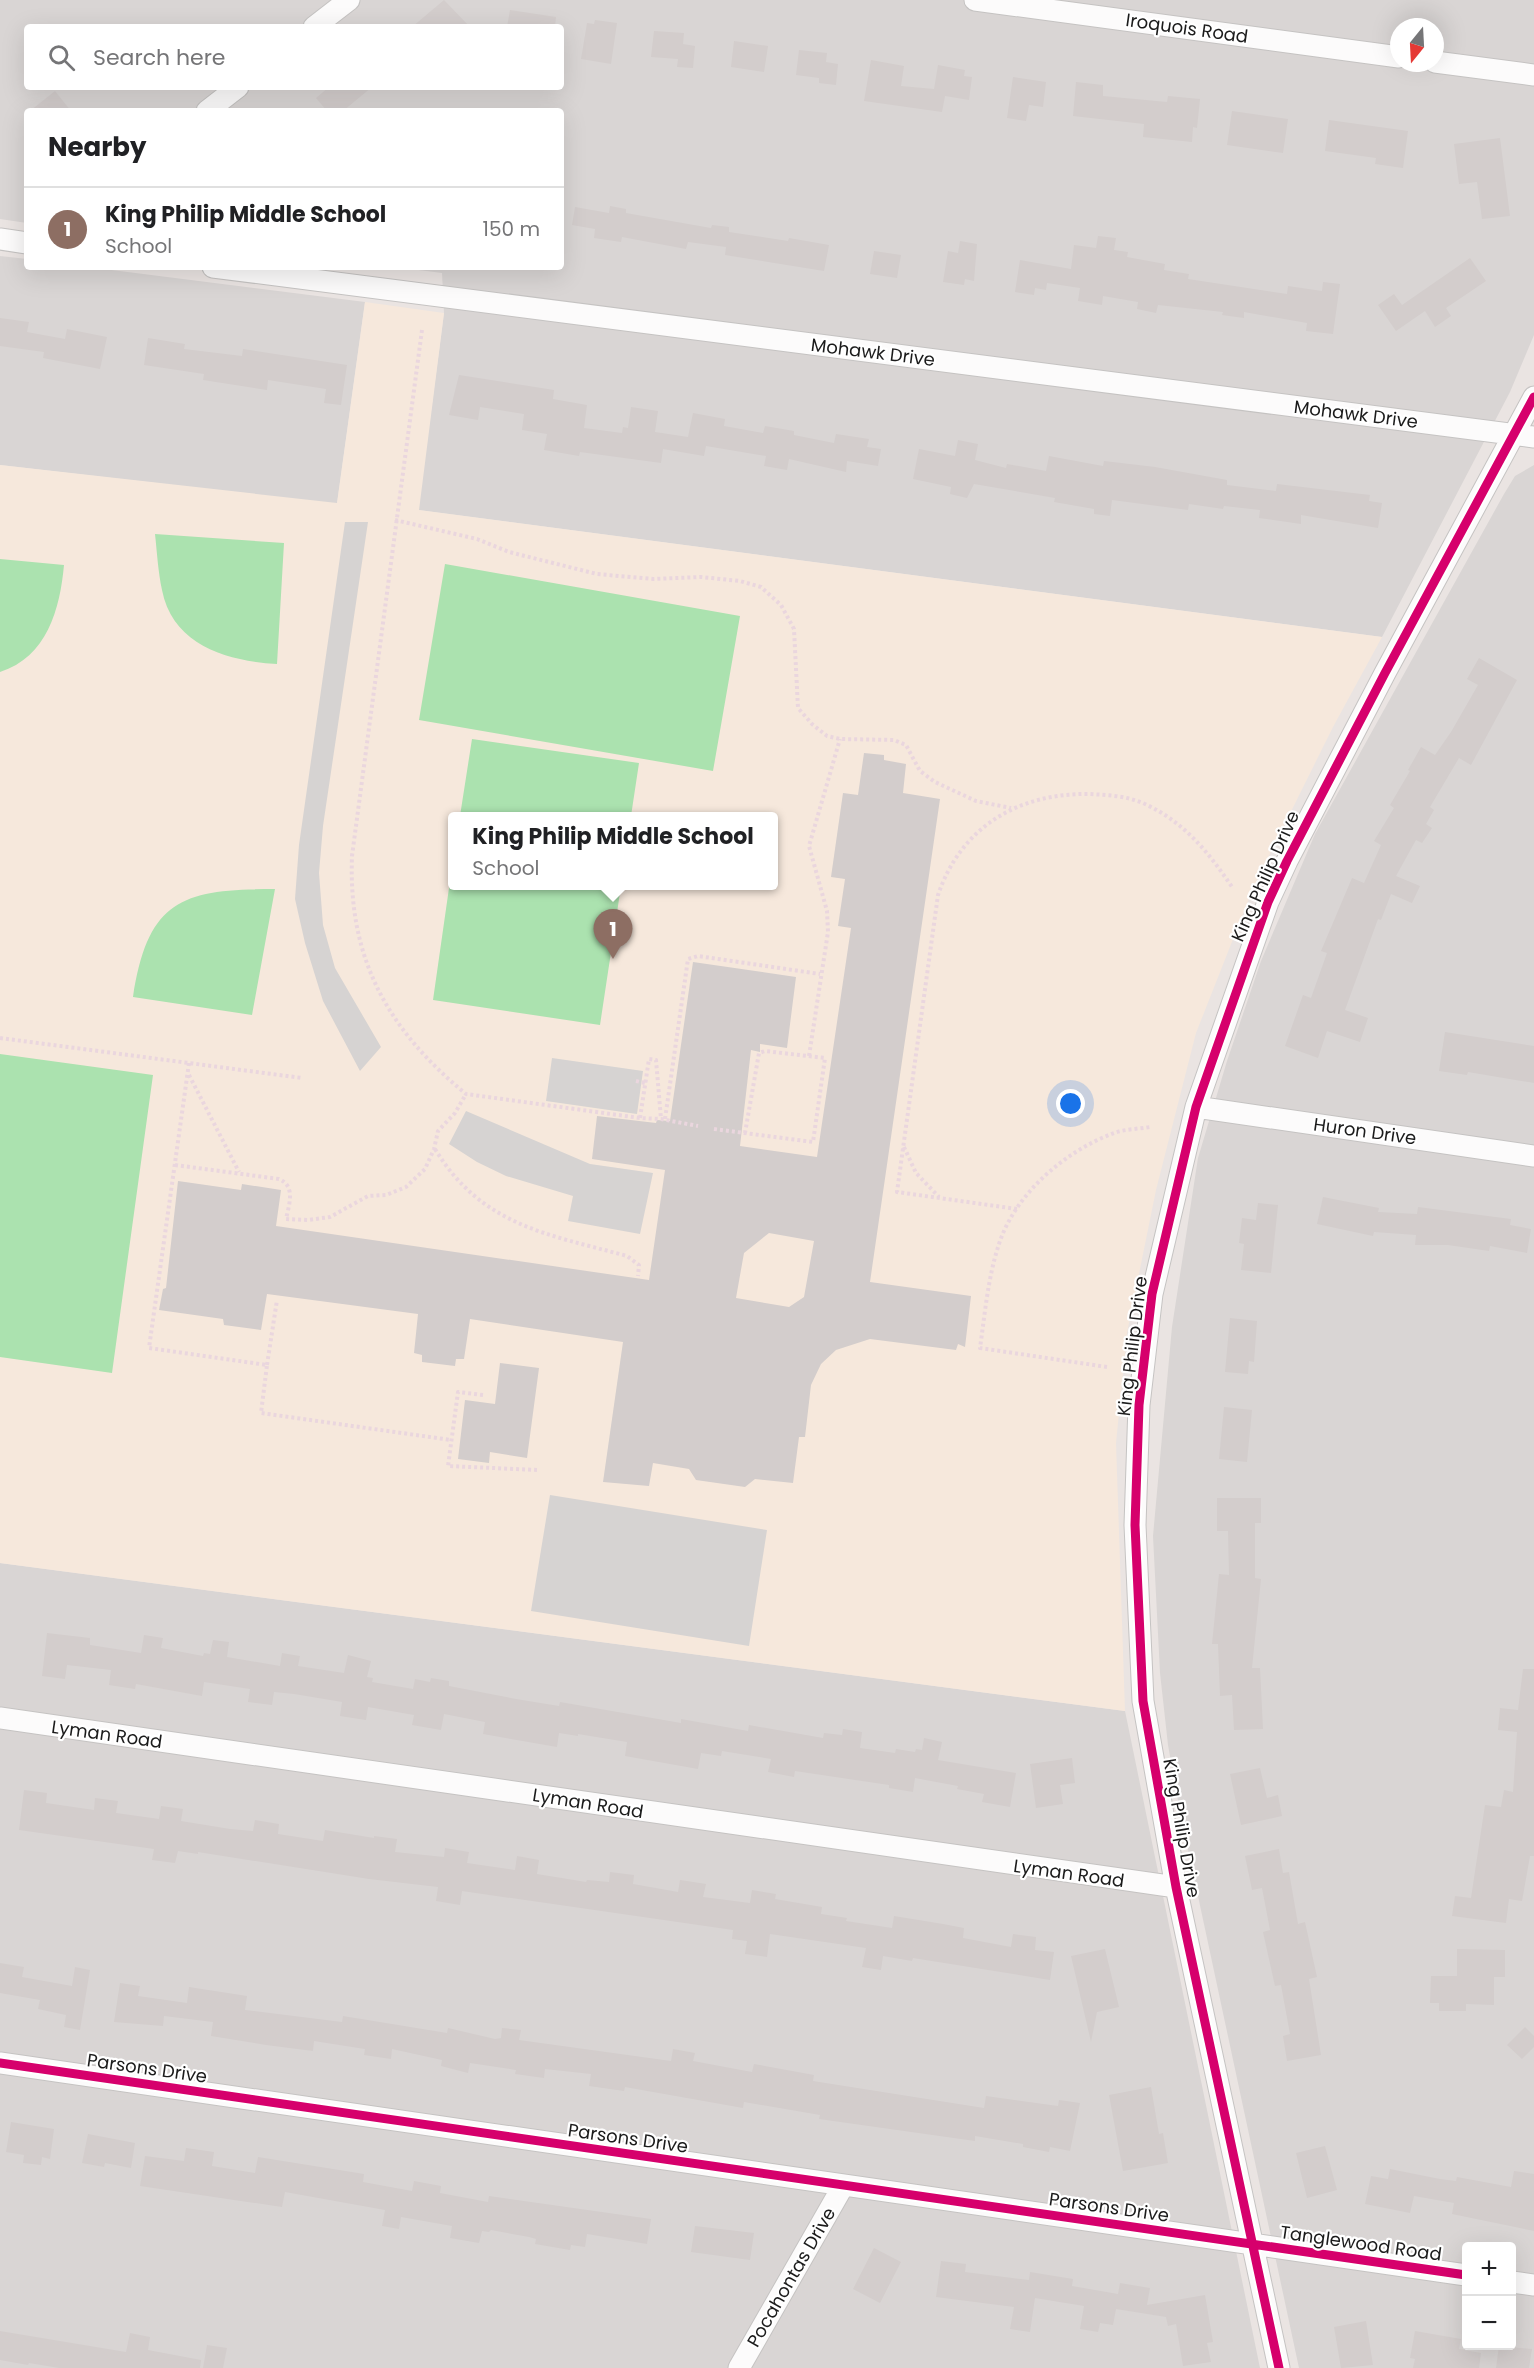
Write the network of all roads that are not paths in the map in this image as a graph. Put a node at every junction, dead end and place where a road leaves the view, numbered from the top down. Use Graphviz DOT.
graph roads {
  1 [pos="349,0"];
  2 [pos="975,0"];
  3 [pos="318,24"];
  4 [pos="1390,56"];
  5 [pos="1444,63"];
  6 [pos="1534,75"];
  7 [pos="234,90"];
  8 [pos="211,108"];
  9 [pos="0,239"];
  10 [pos="24,243"];
  11 [pos="236,270"];
  12 [pos="1534,397"];
  13 [pos="1512,434"];
  14 [pos="1534,437"];
  15 [pos="1196,1107"];
  16 [pos="1534,1156"];
  17 [pos="0,1718"];
  18 [pos="1176,1887"];
  19 [pos="0,2063"];
  20 [pos="843,2186"];
  21 [pos="1251,2244"];
  22 [pos="1462,2274"];
  23 [pos="1516,2283"];
  24 [pos="1534,2285"];
  25 [pos="739,2368"];
  26 [pos="1279,2368"];
  1 -- 3 [label="street"];
  2 -- 4 [label="street, Iroquois Road"];
  5 -- 6 [label="street"];
  7 -- 8 [label="street"];
  9 -- 10 [label="street"];
  11 -- 13 [label="street, Mohawk Drive"];
  12 -- 13 [label="street, King Philip Drive"];
  13 -- 14 [label="street, Mohawk Drive"];
  13 -- 15 [label="street, King Philip Drive"];
  15 -- 16 [label="street, Huron Drive"];
  15 -- 18 [label="street, King Philip Drive"];
  17 -- 18 [label="street, Lyman Road"];
  18 -- 21 [label="street, King Philip Drive"];
  19 -- 20 [label="street, Parsons Drive"];
  20 -- 21 [label="street, Parsons Drive"];
  20 -- 25 [label="street, Pocahontas Drive"];
  21 -- 22 [label="street, Tanglewood Road"];
  21 -- 26 [label="street, King Philip Drive"];
  23 -- 24 [label="street"];
}
